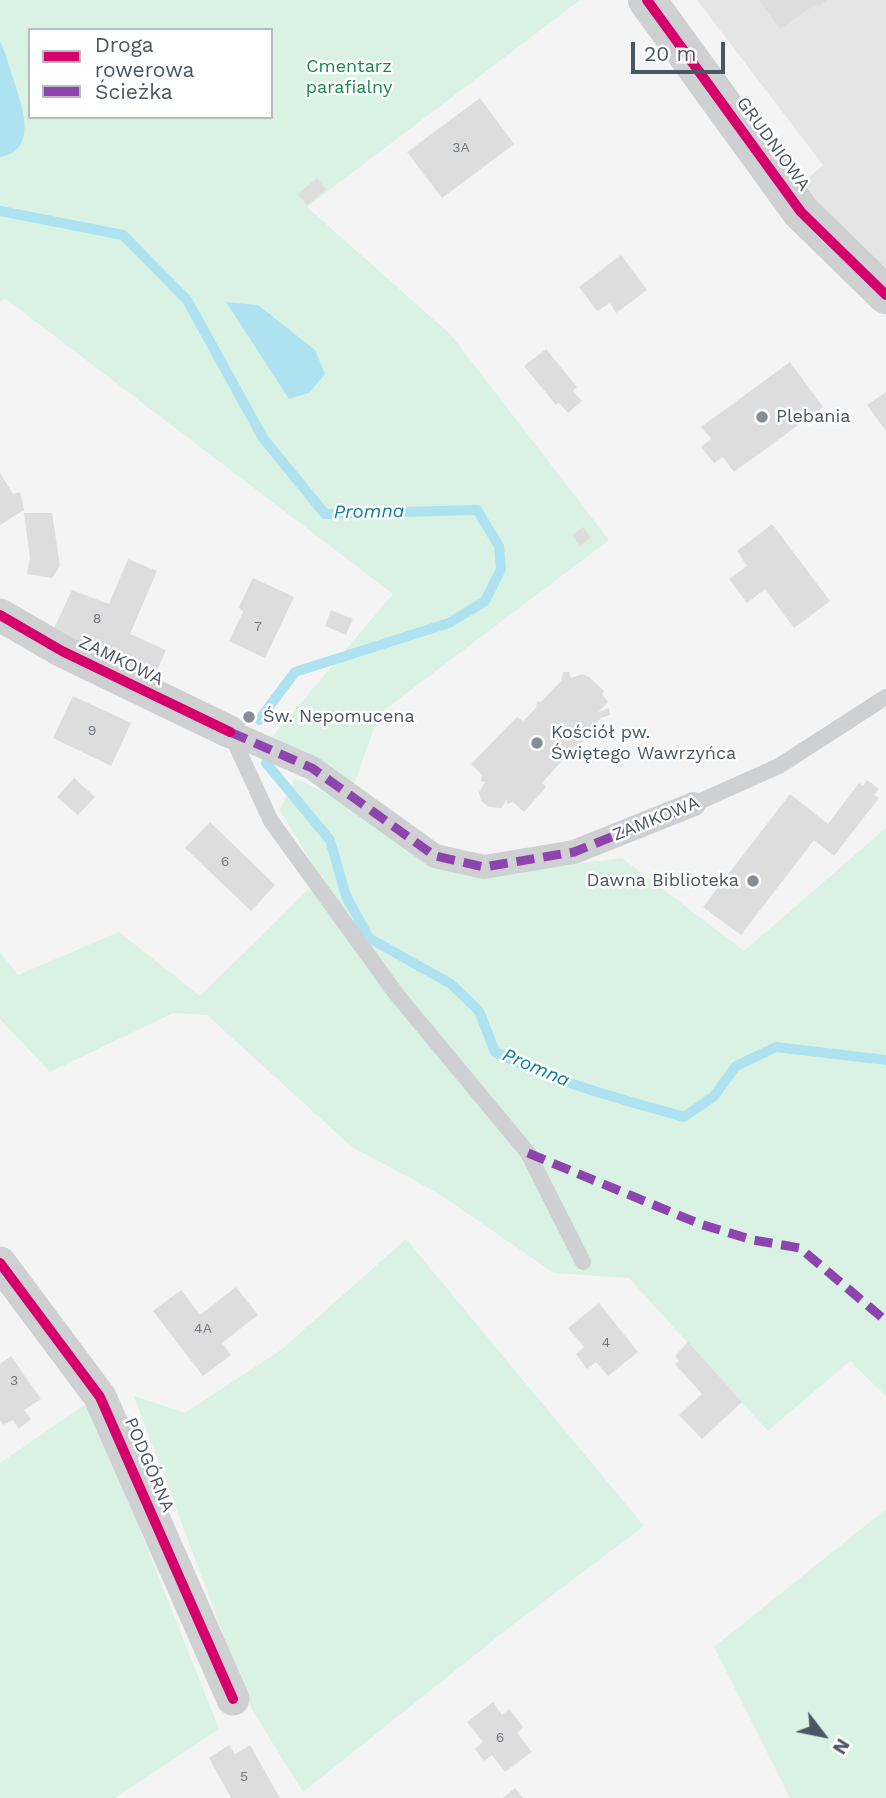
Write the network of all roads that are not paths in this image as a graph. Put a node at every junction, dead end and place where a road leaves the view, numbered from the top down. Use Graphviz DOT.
graph roads {
  1 [pos="648,0"];
  2 [pos="886,295"];
  3 [pos="0,615"];
  4 [pos="886,697"];
  5 [pos="230,732"];
  6 [pos="694,804"];
  7 [pos="583,1262"];
  8 [pos="0,1263"];
  9 [pos="233,1699"];
  1 -- 2 [label="street, GRUDNIOWA"];
  3 -- 5 [label="street, ZAMKOWA"];
  4 -- 6 [label="lane, ZAMKOWA"];
  5 -- 6 [label="street, ZAMKOWA"];
  5 -- 7 [label="lane"];
  8 -- 9 [label="street, PODGÓRNA"];
}
